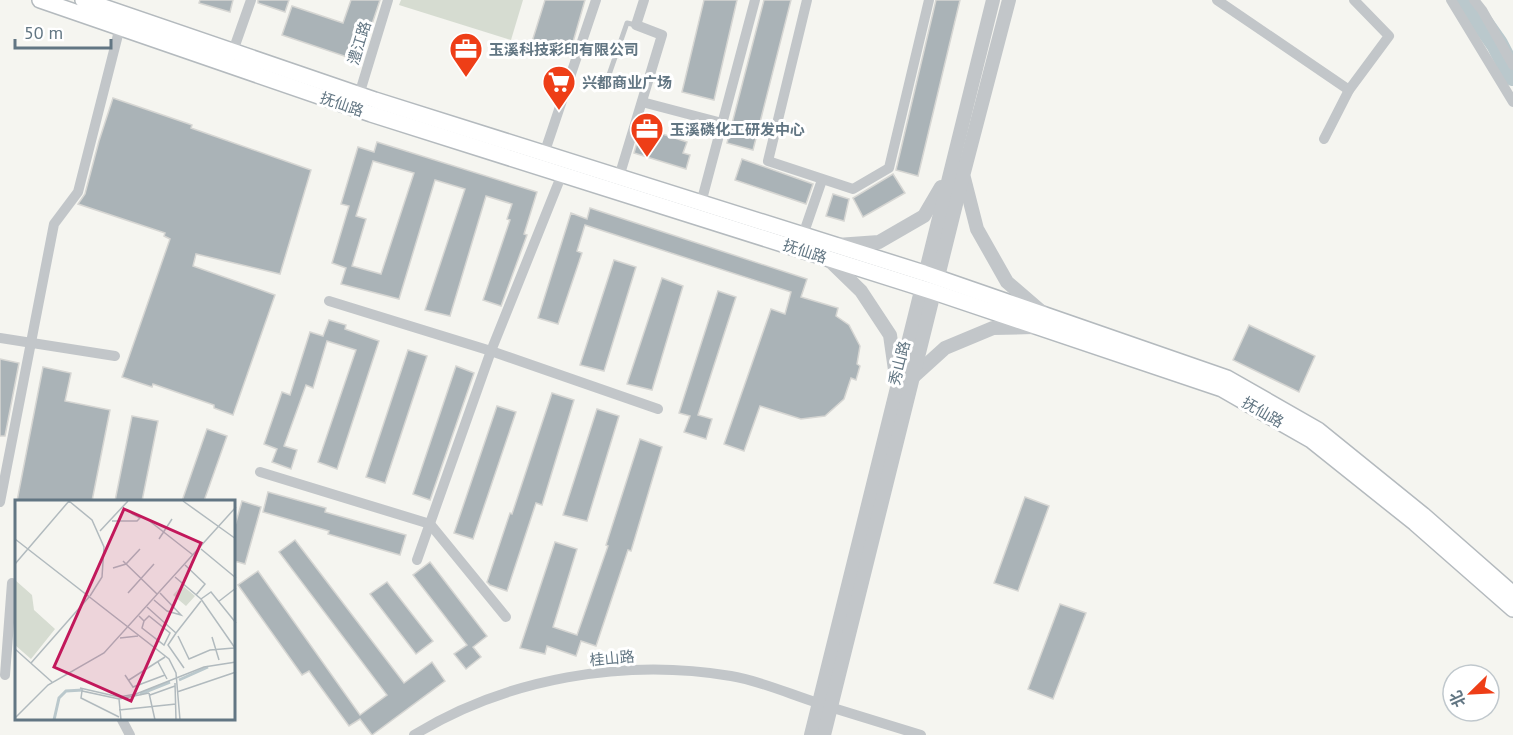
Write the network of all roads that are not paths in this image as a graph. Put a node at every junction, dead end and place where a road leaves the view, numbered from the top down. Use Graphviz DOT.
graph roads {
  1 [pos="40,0"];
  2 [pos="83,0"];
  3 [pos="252,0"];
  4 [pos="388,0"];
  5 [pos="596,0"];
  6 [pos="644,0"];
  7 [pos="755,0"];
  8 [pos="807,0"];
  9 [pos="929,0"];
  10 [pos="993,0"];
  11 [pos="1009,0"];
  12 [pos="1217,0"];
  13 [pos="1354,0"];
  14 [pos="1451,0"];
  15 [pos="1474,0"];
  16 [pos="122,20"];
  17 [pos="636,25"];
  18 [pos="233,51"];
  19 [pos="1513,65"];
  20 [pos="604,89"];
  21 [pos="1349,90"];
  22 [pos="360,95"];
  23 [pos="642,102"];
  24 [pos="1513,102"];
  25 [pos="722,123"];
  26 [pos="1324,139"];
  27 [pos="544,154"];
  28 [pos="562,174"];
  29 [pos="956,175"];
  30 [pos="619,177"];
  31 [pos="822,180"];
  32 [pos="701,203"];
  33 [pos="803,235"];
  34 [pos="831,252"];
  35 [pos="929,283"];
  36 [pos="329,301"];
  37 [pos="1041,321"];
  38 [pos="0,338"];
  39 [pos="31,343"];
  40 [pos="491,351"];
  41 [pos="115,356"];
  42 [pos="913,377"];
  43 [pos="897,383"];
  44 [pos="658,409"];
  45 [pos="260,472"];
  46 [pos="0,502"];
  47 [pos="430,524"];
  48 [pos="417,560"];
  49 [pos="15,584"];
  50 [pos="1513,594"];
  51 [pos="1513,609"];
  52 [pos="506,617"];
  53 [pos="5,675"];
  54 [pos="824,705"];
  55 [pos="122,720"];
  56 [pos="130,735"];
  57 [pos="414,735"];
  58 [pos="811,735"];
  59 [pos="824,735"];
  60 [pos="921,735"];
  1 -- 16 [label="main road, 抚仙路"];
  2 -- 16 [label="main road, 抚仙路"];
  3 -- 18 [label="street"];
  4 -- 22 [label="street, 澧江路"];
  5 -- 27 [label="street"];
  6 -- 17 [label="street"];
  7 -- 25 [label="street"];
  8 -- 31 [label="street"];
  9 -- 31 [label="street"];
  10 -- 29 [label="street, 秀山路"];
  11 -- 29 [label="street, 秀山路"];
  12 -- 21 [label="street"];
  13 -- 21 [label="street"];
  14 -- 24 [label="street"];
  15 -- 19 [label="street"];
  16 -- 18 [label="main road, 抚仙路"];
  16 -- 28 [label="main road, 抚仙路"];
  16 -- 39 [label="street"];
  17 -- 20 [label="lane"];
  17 -- 23 [label="street"];
  18 -- 22 [label="main road, 抚仙路"];
  21 -- 26 [label="street"];
  22 -- 27 [label="main road, 抚仙路"];
  23 -- 25 [label="street"];
  23 -- 30 [label="street"];
  25 -- 32 [label="street"];
  27 -- 30 [label="main road, 抚仙路"];
  28 -- 34 [label="main road, 抚仙路"];
  28 -- 40 [label="street"];
  29 -- 34 [label="street"];
  29 -- 35 [label="street, 秀山路"];
  29 -- 37 [label="street"];
  30 -- 32 [label="main road, 抚仙路"];
  31 -- 33 [label="street"];
  32 -- 33 [label="main road, 抚仙路"];
  33 -- 34 [label="main road, 抚仙路"];
  34 -- 35 [label="main road, 抚仙路"];
  34 -- 43 [label="street"];
  35 -- 37 [label="main road, 抚仙路"];
  35 -- 42 [label="street, 秀山路"];
  35 -- 43 [label="street, 秀山路"];
  36 -- 40 [label="street"];
  37 -- 42 [label="street"];
  37 -- 50 [label="main road, 抚仙路"];
  37 -- 51 [label="main road, 抚仙路"];
  38 -- 39 [label="street"];
  39 -- 41 [label="street"];
  39 -- 46 [label="street"];
  40 -- 44 [label="street"];
  40 -- 47 [label="street"];
  42 -- 54 [label="street, 秀山路"];
  43 -- 54 [label="street, 秀山路"];
  45 -- 47 [label="street"];
  47 -- 48 [label="street"];
  47 -- 52 [label="street"];
  49 -- 53 [label="street"];
  54 -- 57 [label="street, 桂山路"];
  54 -- 58 [label="street, 秀山路"];
  54 -- 59 [label="street, 秀山路"];
  54 -- 60 [label="street, 桂山路"];
  55 -- 56 [label="street"];
}
